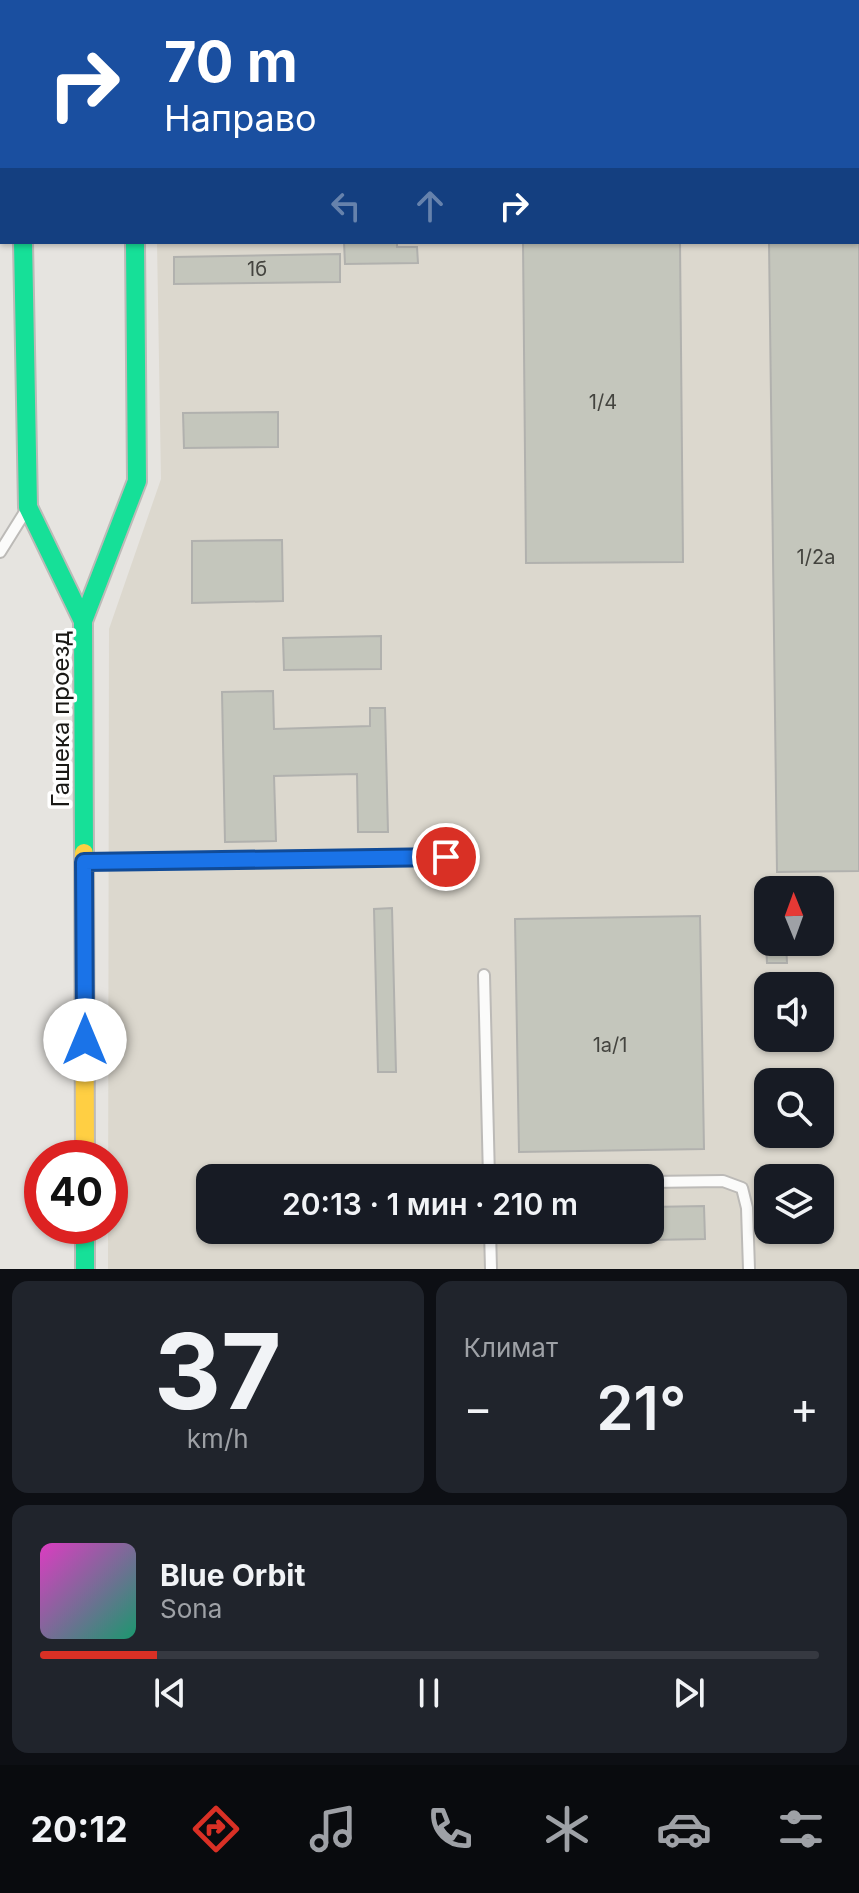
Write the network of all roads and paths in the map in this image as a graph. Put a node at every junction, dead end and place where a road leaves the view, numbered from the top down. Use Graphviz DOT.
graph roads {
  1 [pos="23,244"];
  2 [pos="135,244"];
  3 [pos="28,507"];
  4 [pos="0,552"];
  5 [pos="83,621"];
  6 [pos="446,857"];
  7 [pos="84,862"];
  8 [pos="484,975"];
  9 [pos="85,1140"];
  10 [pos="489,1164"];
  11 [pos="664,1182"];
  12 [pos="85,1244"];
  13 [pos="490,1244"];
  14 [pos="85,1269"];
  15 [pos="491,1269"];
  16 [pos="749,1269"];
  1 -- 3 [label="street"];
  2 -- 5 [label="street, Гашека проезд"];
  3 -- 4 [label="lane"];
  3 -- 5 [label="street"];
  5 -- 7 [label="street, Гашека проезд"];
  6 -- 7 [label="lane"];
  7 -- 9 [label="street, Гашека проезд"];
  8 -- 10 [label="lane"];
  11 -- 16 [label="lane"];
  12 -- 14 [label="street"];
  13 -- 15 [label="lane"];
}
